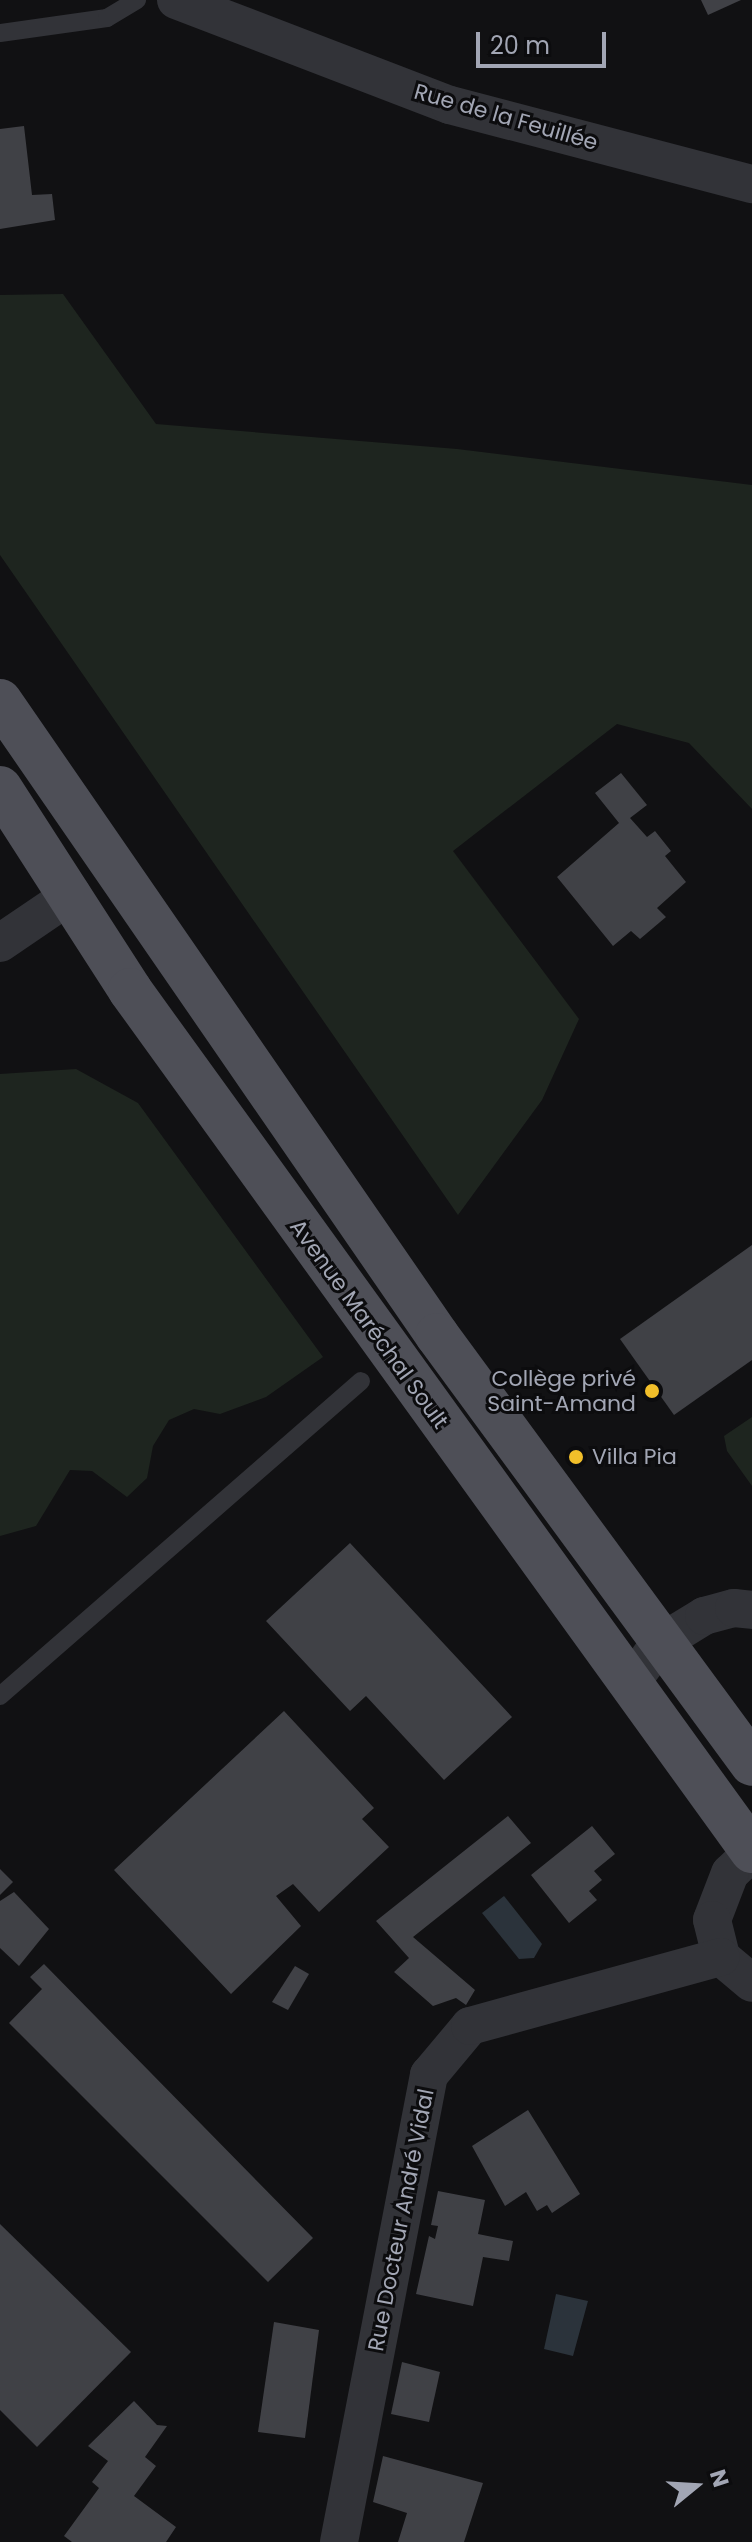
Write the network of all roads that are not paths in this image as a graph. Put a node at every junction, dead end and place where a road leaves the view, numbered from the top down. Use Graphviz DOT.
graph roads {
  1 [pos="137,0"];
  2 [pos="176,0"];
  3 [pos="0,33"];
  4 [pos="752,184"];
  5 [pos="0,701"];
  6 [pos="0,788"];
  7 [pos="72,894"];
  8 [pos="0,943"];
  9 [pos="361,1381"];
  10 [pos="752,1610"];
  11 [pos="660,1643"];
  12 [pos="630,1684"];
  13 [pos="0,1696"];
  14 [pos="752,1764"];
  15 [pos="752,1852"];
  16 [pos="721,1957"];
  17 [pos="752,1983"];
  18 [pos="339,2542"];
  1 -- 3 [label="lane"];
  2 -- 4 [label="street, Rue de la Feuillée"];
  5 -- 11 [label="main road"];
  6 -- 7 [label="main road, Avenue Maréchal Soult"];
  7 -- 8 [label="street"];
  7 -- 12 [label="main road, Avenue Maréchal Soult"];
  9 -- 13 [label="lane"];
  10 -- 11 [label="street"];
  11 -- 12 [label="street"];
  11 -- 14 [label="main road"];
  12 -- 15 [label="main road, Avenue Maréchal Soult"];
  15 -- 16 [label="street"];
  16 -- 17 [label="street"];
  16 -- 18 [label="street, Rue Docteur André Vidal"];
}
